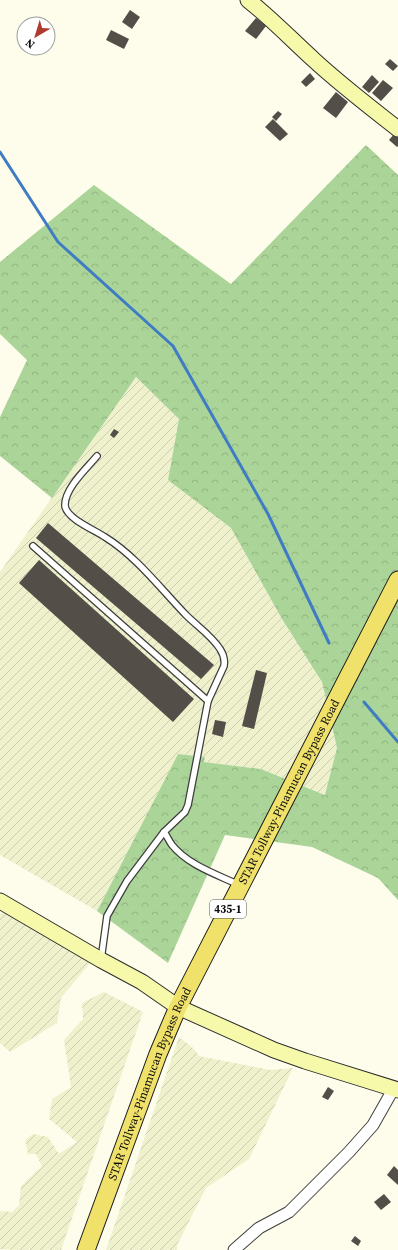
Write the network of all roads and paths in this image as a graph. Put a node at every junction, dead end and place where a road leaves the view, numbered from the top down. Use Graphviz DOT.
graph roads {
  1 [pos="248,0"];
  2 [pos="398,129"];
  3 [pos="97,456"];
  4 [pos="33,546"];
  5 [pos="398,580"];
  6 [pos="208,701"];
  7 [pos="164,832"];
  8 [pos="240,886"];
  9 [pos="0,901"];
  10 [pos="101,960"];
  11 [pos="178,1007"];
  12 [pos="396,1089"];
  13 [pos="86,1250"];
  14 [pos="234,1250"];
  1 -- 2 [label="street"];
  3 -- 6 [label="lane"];
  4 -- 6 [label="lane"];
  5 -- 8 [label="main road, STAR Tollway-Pinamucan Bypass Road / 435-1"];
  6 -- 7 [label="lane"];
  7 -- 8 [label="lane"];
  7 -- 10 [label="lane"];
  8 -- 11 [label="main road, STAR Tollway-Pinamucan Bypass Road / 435-1"];
  9 -- 10 [label="street"];
  10 -- 11 [label="street"];
  11 -- 12 [label="street"];
  11 -- 13 [label="main road, STAR Tollway-Pinamucan Bypass Road / 435-1"];
  12 -- 14 [label="street"];
}
